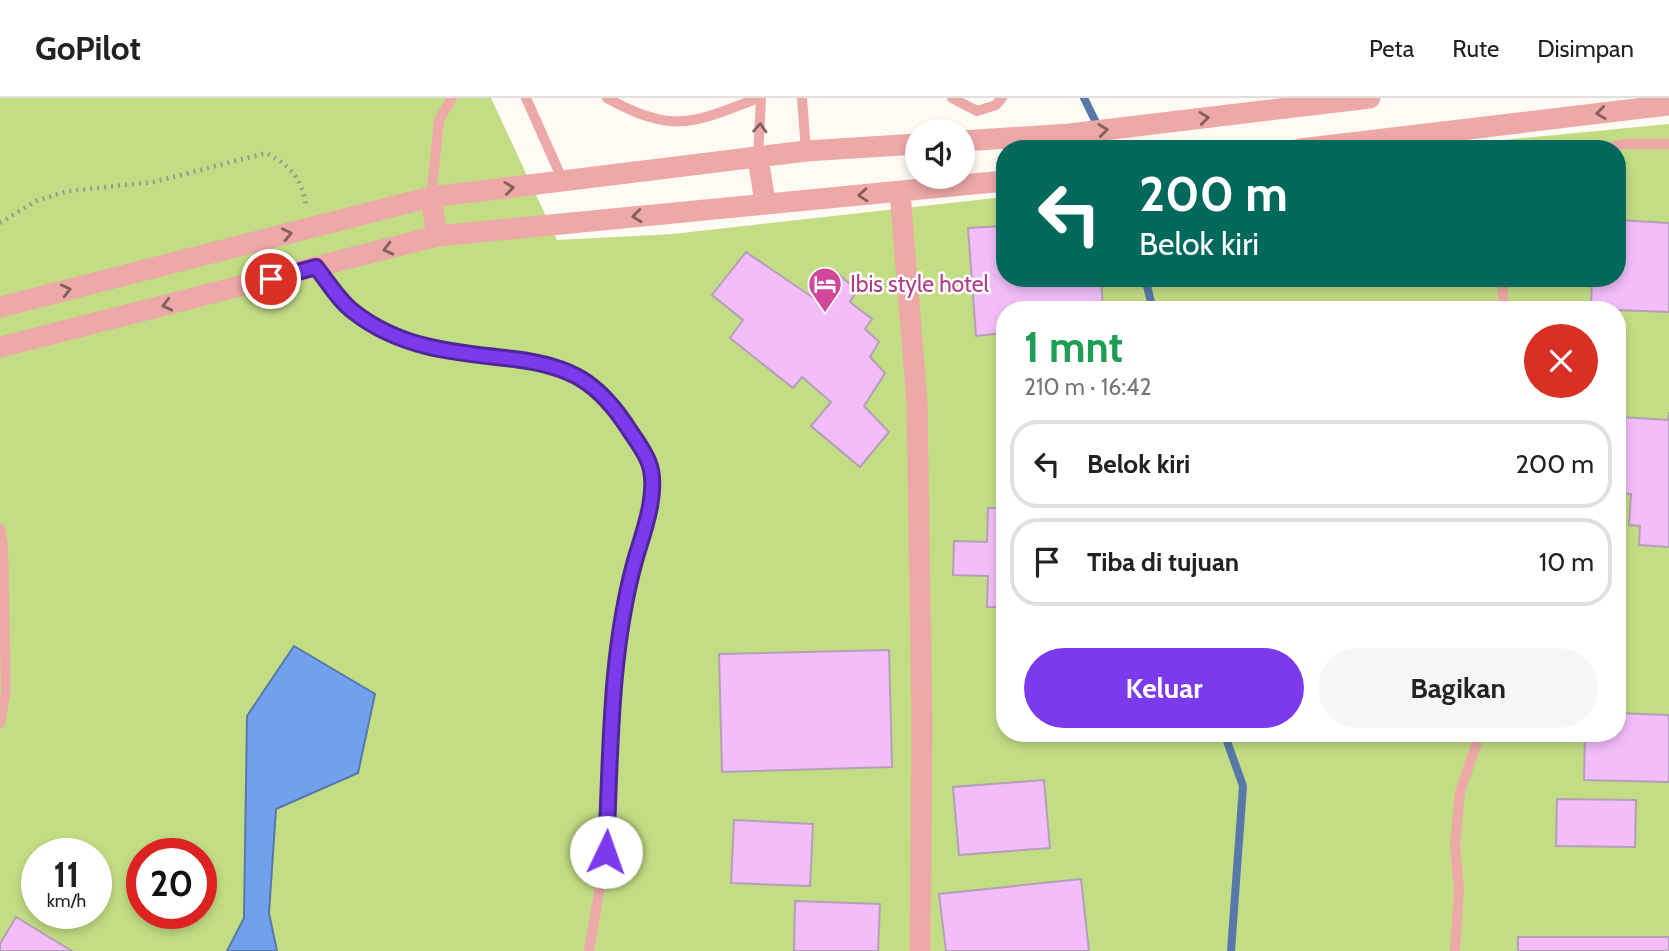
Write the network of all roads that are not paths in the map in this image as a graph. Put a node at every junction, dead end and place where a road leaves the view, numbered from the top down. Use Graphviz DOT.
graph roads {
  1 [pos="452,98"];
  2 [pos="526,98"];
  3 [pos="607,98"];
  4 [pos="760,98"];
  5 [pos="802,98"];
  6 [pos="952,98"];
  7 [pos="1002,98"];
  8 [pos="1370,98"];
  9 [pos="1669,106"];
  10 [pos="975,140"];
  11 [pos="1377,140"];
  12 [pos="1626,144"];
  13 [pos="1669,144"];
  14 [pos="905,145"];
  15 [pos="806,151"];
  16 [pos="758,158"];
  17 [pos="563,181"];
  18 [pos="996,182"];
  19 [pos="900,192"];
  20 [pos="431,197"];
  21 [pos="765,202"];
  22 [pos="437,236"];
  23 [pos="316,267"];
  24 [pos="0,307"];
  25 [pos="0,347"];
  26 [pos="0,530"];
  27 [pos="0,723"];
  28 [pos="1477,742"];
  29 [pos="589,951"];
  30 [pos="920,951"];
  31 [pos="1455,951"];
  1 -- 20 [label="lane"];
  2 -- 17 [label="lane"];
  3 -- 4 [label="lane"];
  16 -- 4 [label="lane, one-way"];
  5 -- 15 [label="lane"];
  6 -- 7 [label="lane"];
  10 -- 8 [label="street, one-way"];
  9 -- 11 [label="street, one-way"];
  12 -- 13 [label="lane"];
  14 -- 15 [label="street"];
  15 -- 16 [label="street"];
  16 -- 17 [label="street"];
  16 -- 21 [label="street"];
  20 -- 17 [label="street, one-way"];
  18 -- 19 [label="street"];
  19 -- 21 [label="street, one-way"];
  19 -- 30 [label="street"];
  20 -- 22 [label="street"];
  24 -- 20 [label="street, one-way"];
  21 -- 22 [label="street, one-way"];
  22 -- 23 [label="street, one-way"];
  23 -- 25 [label="street, one-way"];
  23 -- 29 [label="lane"];
  26 -- 27 [label="lane"];
  28 -- 31 [label="lane"];
}
